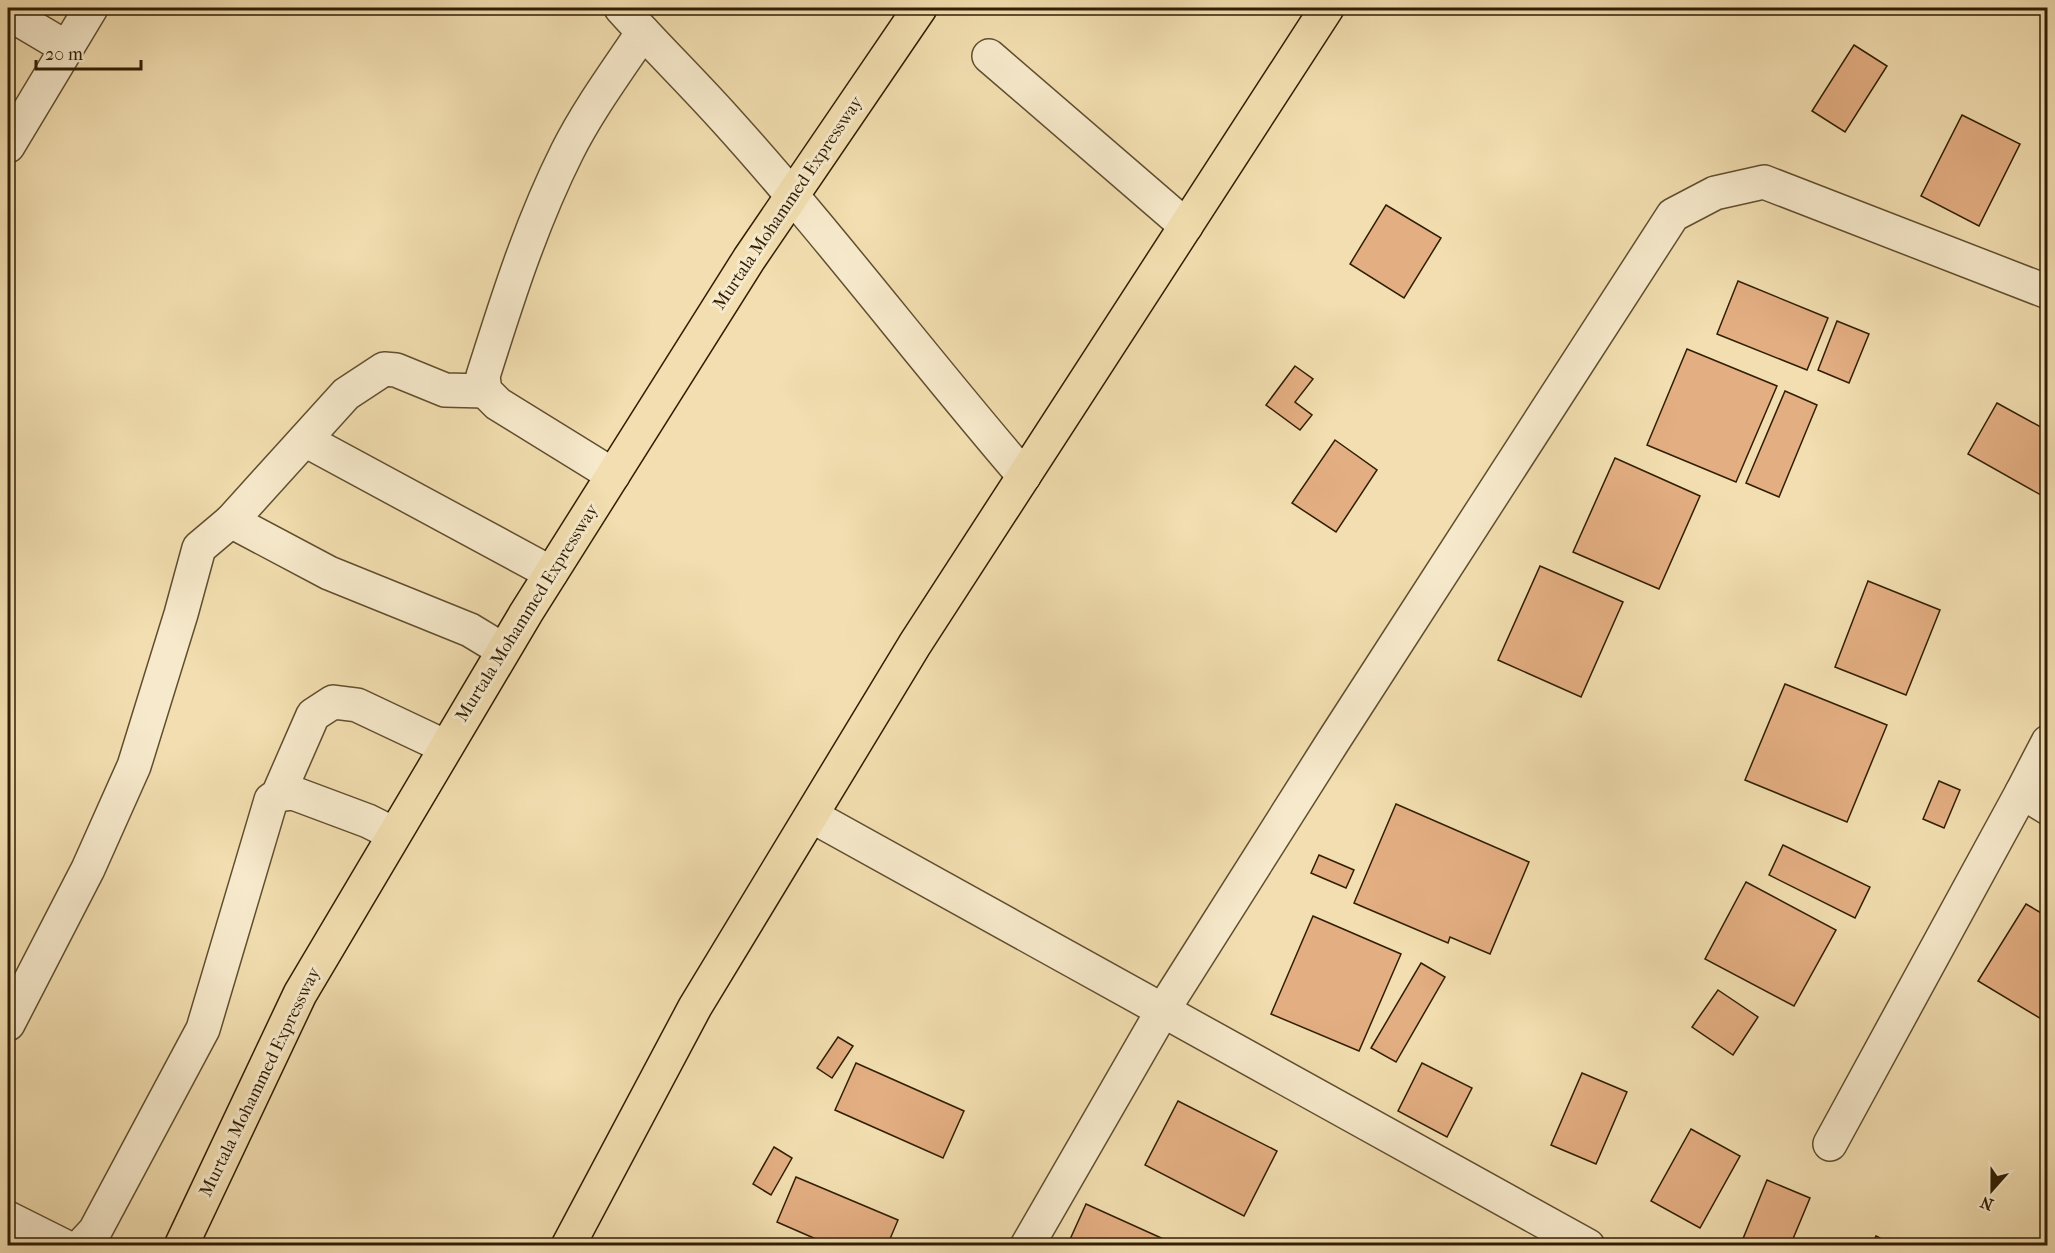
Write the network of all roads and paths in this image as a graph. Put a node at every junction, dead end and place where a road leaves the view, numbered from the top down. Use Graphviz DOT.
graph roads {
  1 [pos="92,8"];
  2 [pos="621,8"];
  3 [pos="920,8"];
  4 [pos="1327,8"];
  5 [pos="8,12"];
  6 [pos="643,32"];
  7 [pos="67,48"];
  8 [pos="989,56"];
  9 [pos="8,146"];
  10 [pos="791,197"];
  11 [pos="1186,226"];
  12 [pos="2048,292"];
  13 [pos="485,391"];
  14 [pos="305,440"];
  15 [pos="613,474"];
  16 [pos="1024,476"];
  17 [pos="231,521"];
  18 [pos="551,573"];
  19 [pos="503,651"];
  20 [pos="2048,742"];
  21 [pos="446,747"];
  22 [pos="278,795"];
  23 [pos="2035,800"];
  24 [pos="812,816"];
  25 [pos="394,834"];
  26 [pos="1163,1010"];
  27 [pos="8,1024"];
  28 [pos="1830,1144"];
  29 [pos="8,1218"];
  30 [pos="64,1245"];
  31 [pos="81,1245"];
  32 [pos="181,1245"];
  33 [pos="568,1245"];
  34 [pos="1027,1245"];
  35 [pos="1588,1245"];
  1 -- 7 [label="street"];
  2 -- 6 [label="street"];
  3 -- 10 [label="main road, Murtala Mohammed Expressway"];
  4 -- 11 [label="main road"];
  5 -- 7 [label="street"];
  6 -- 10 [label="street"];
  6 -- 13 [label="street"];
  7 -- 9 [label="street"];
  8 -- 11 [label="street"];
  10 -- 15 [label="main road, Murtala Mohammed Expressway"];
  10 -- 16 [label="street"];
  11 -- 16 [label="main road"];
  12 -- 26 [label="street"];
  13 -- 14 [label="street"];
  13 -- 15 [label="street"];
  14 -- 17 [label="street"];
  14 -- 18 [label="street"];
  15 -- 18 [label="main road, Murtala Mohammed Expressway"];
  16 -- 24 [label="main road"];
  17 -- 19 [label="street"];
  17 -- 27 [label="street"];
  18 -- 19 [label="main road, Murtala Mohammed Expressway"];
  19 -- 21 [label="main road, Murtala Mohammed Expressway"];
  20 -- 23 [label="street"];
  21 -- 22 [label="street"];
  21 -- 25 [label="main road, Murtala Mohammed Expressway"];
  22 -- 25 [label="street"];
  22 -- 31 [label="street"];
  23 -- 28 [label="street"];
  24 -- 26 [label="street"];
  24 -- 33 [label="main road"];
  25 -- 32 [label="main road, Murtala Mohammed Expressway"];
  26 -- 34 [label="street"];
  26 -- 35 [label="street"];
  29 -- 30 [label="street"];
}
